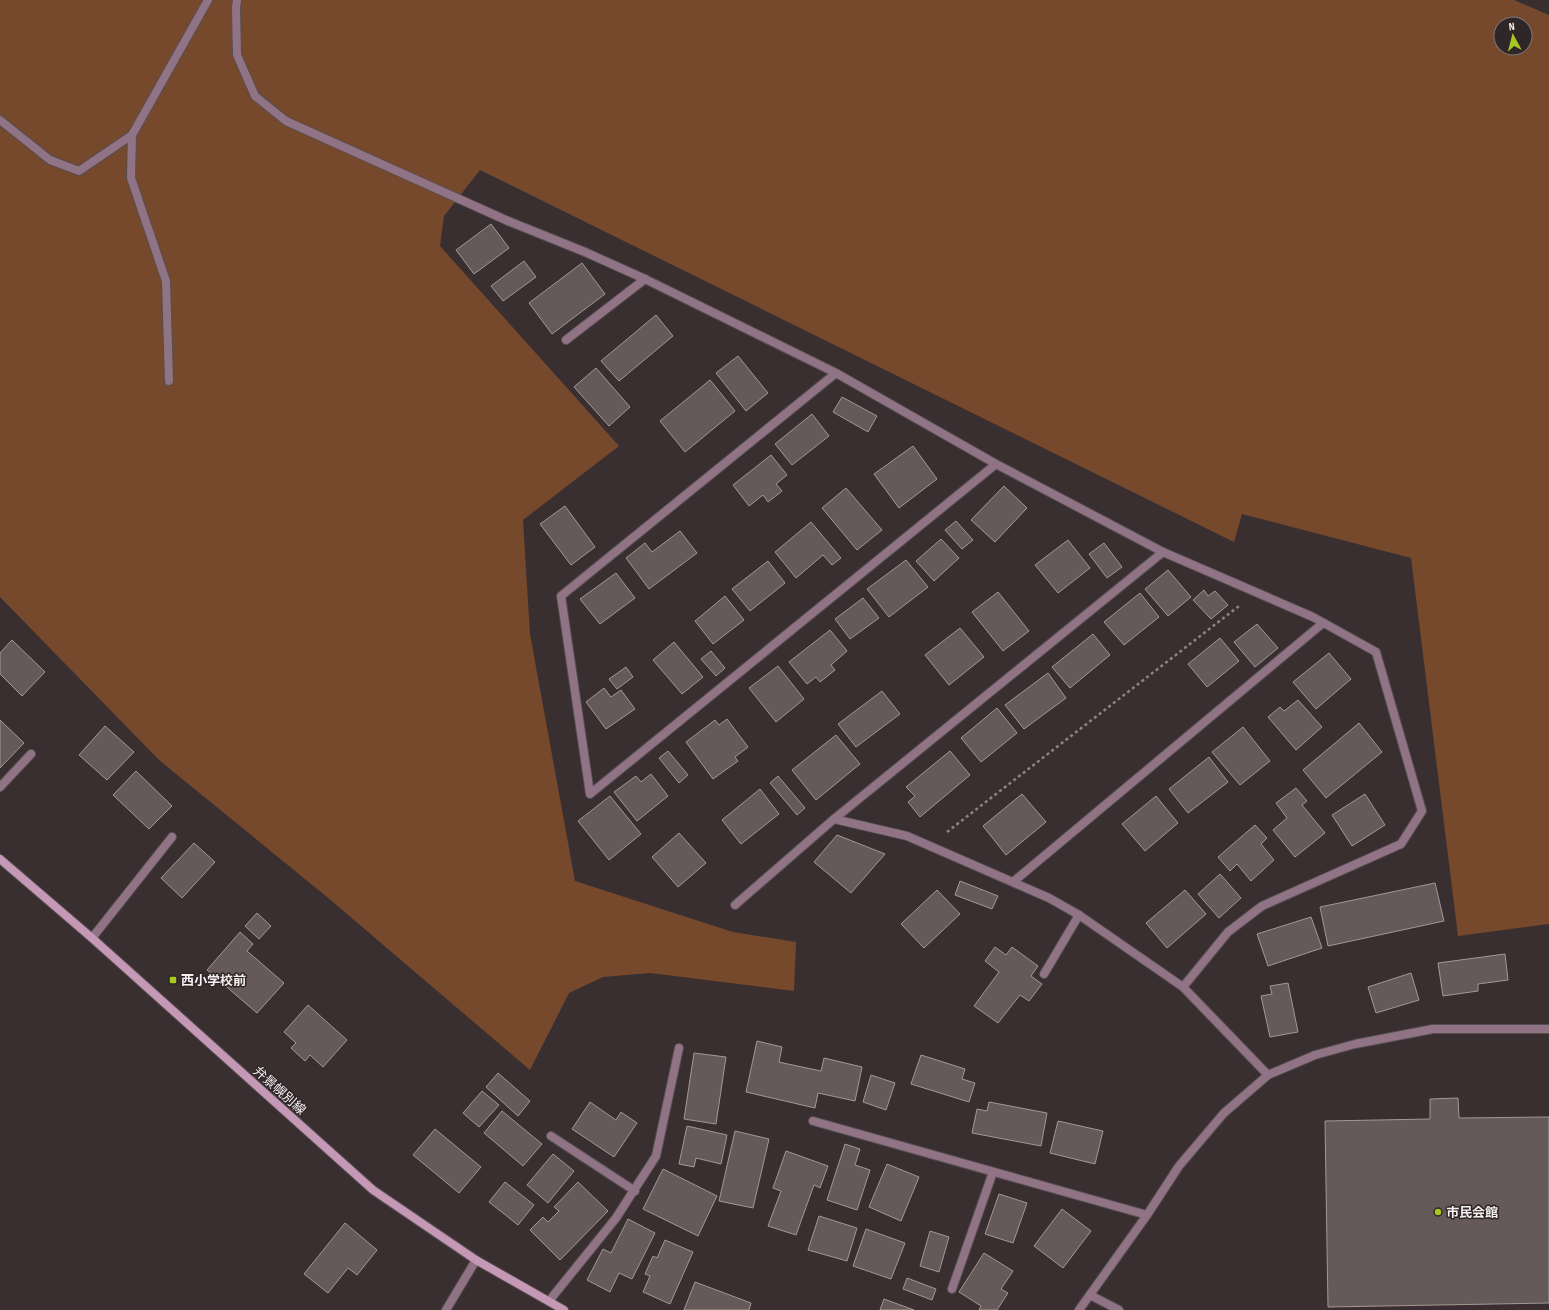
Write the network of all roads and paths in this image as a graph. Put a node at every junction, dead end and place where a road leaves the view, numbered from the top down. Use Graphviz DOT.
graph roads {
  1 [pos="208,0"];
  2 [pos="237,0"];
  3 [pos="0,120"];
  4 [pos="132,135"];
  5 [pos="645,279"];
  6 [pos="566,340"];
  7 [pos="836,373"];
  8 [pos="169,380"];
  9 [pos="996,464"];
  10 [pos="1163,552"];
  11 [pos="1257,592"];
  12 [pos="1323,623"];
  13 [pos="31,754"];
  14 [pos="0,787"];
  15 [pos="834,818"];
  16 [pos="172,837"];
  17 [pos="929,846"];
  18 [pos="0,859"];
  19 [pos="1013,882"];
  20 [pos="735,905"];
  21 [pos="1079,916"];
  22 [pos="92,938"];
  23 [pos="1044,974"];
  24 [pos="1183,987"];
  25 [pos="1549,1029"];
  26 [pos="679,1048"];
  27 [pos="1268,1075"];
  28 [pos="813,1122"];
  29 [pos="550,1136"];
  30 [pos="993,1172"];
  31 [pos="635,1191"];
  32 [pos="1147,1215"];
  33 [pos="476,1260"];
  34 [pos="952,1289"];
  35 [pos="1090,1295"];
  36 [pos="549,1301"];
  37 [pos="446,1310"];
  38 [pos="564,1310"];
  39 [pos="1079,1310"];
  40 [pos="1119,1310"];
  1 -- 4 [label="street"];
  2 -- 5 [label="street"];
  3 -- 4 [label="street"];
  4 -- 8 [label="street"];
  5 -- 6 [label="street"];
  5 -- 7 [label="street"];
  7 -- 9 [label="street"];
  7 -- 9 [label="street"];
  9 -- 10 [label="street"];
  10 -- 11 [label="street"];
  10 -- 15 [label="street"];
  11 -- 12 [label="street"];
  11 -- 17 [label="path"];
  12 -- 19 [label="street"];
  12 -- 24 [label="street"];
  13 -- 14 [label="street"];
  15 -- 17 [label="street"];
  15 -- 20 [label="street"];
  16 -- 22 [label="street"];
  17 -- 19 [label="street"];
  18 -- 22 [label="main road, 弁景幌別線"];
  19 -- 21 [label="street"];
  21 -- 23 [label="street"];
  21 -- 24 [label="street"];
  22 -- 33 [label="main road, 弁景幌別線"];
  24 -- 27 [label="street"];
  25 -- 27 [label="street"];
  26 -- 31 [label="street"];
  27 -- 32 [label="street"];
  28 -- 30 [label="street"];
  29 -- 31 [label="street"];
  30 -- 32 [label="street"];
  30 -- 34 [label="street"];
  31 -- 36 [label="street"];
  32 -- 35 [label="street"];
  33 -- 36 [label="main road, 弁景幌別線"];
  33 -- 37 [label="street"];
  35 -- 39 [label="street"];
  35 -- 40 [label="street"];
  36 -- 38 [label="main road, 弁景幌別線"];
}
